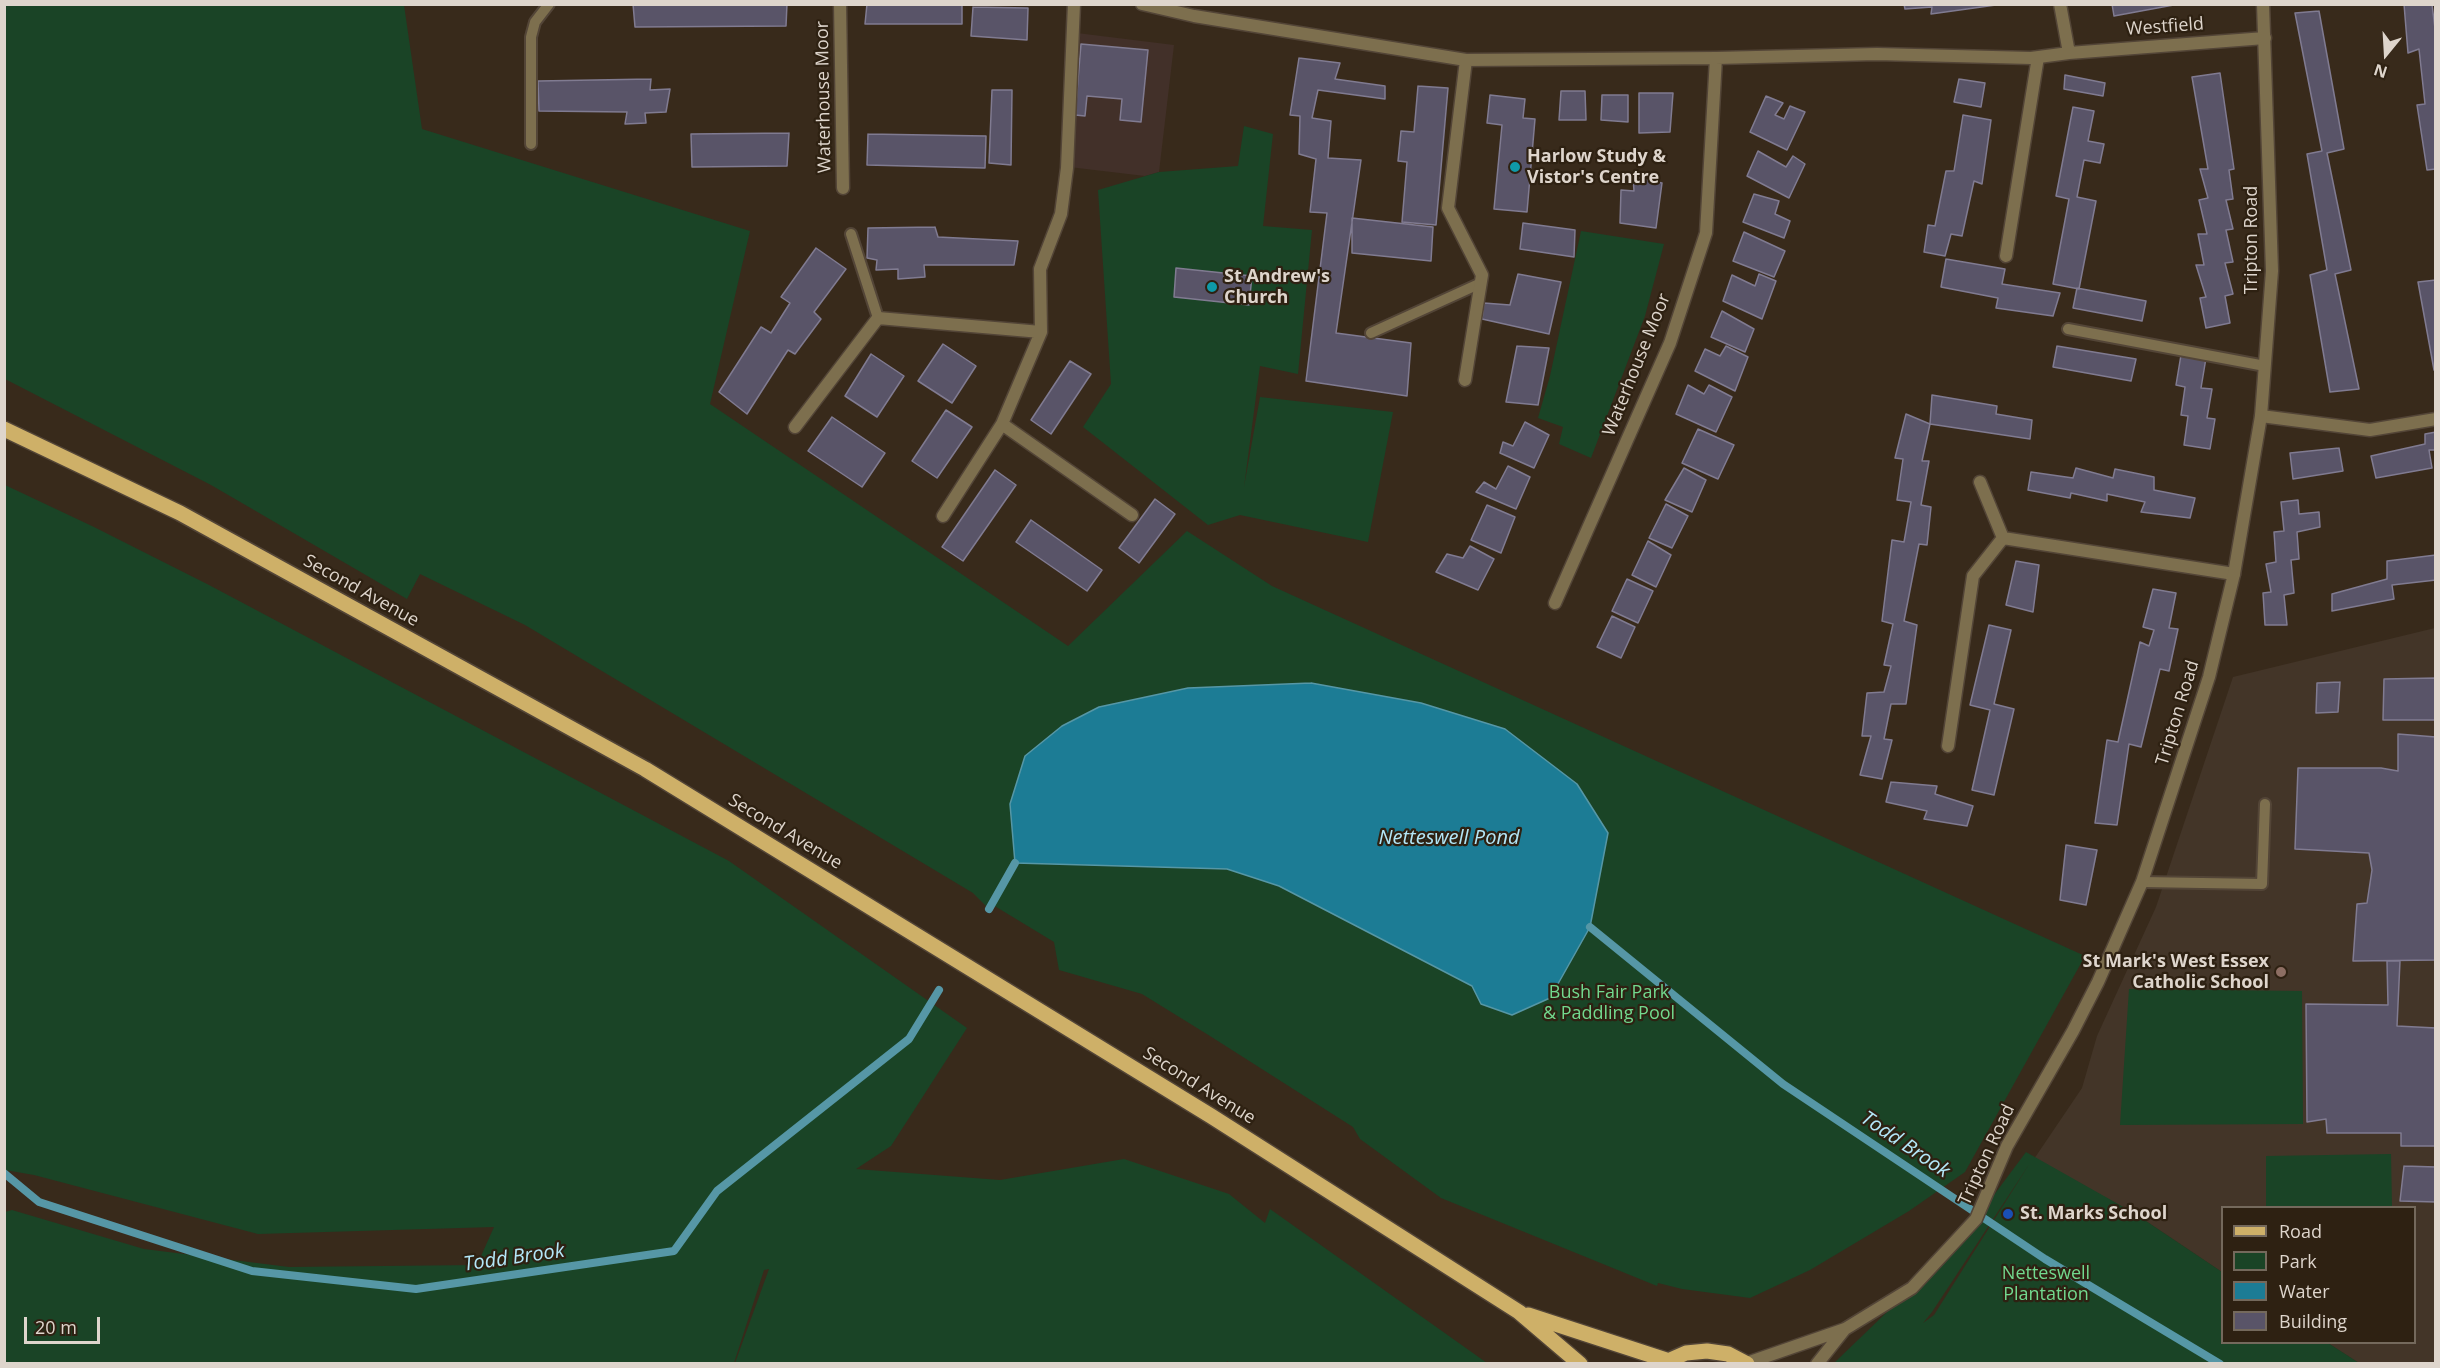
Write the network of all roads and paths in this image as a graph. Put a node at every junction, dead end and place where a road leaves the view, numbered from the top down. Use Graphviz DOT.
graph roads {
  1 [pos="549,4"];
  2 [pos="840,4"];
  3 [pos="1074,4"];
  4 [pos="1142,4"];
  5 [pos="2060,4"];
  6 [pos="2263,4"];
  7 [pos="1196,10"];
  8 [pos="2265,38"];
  9 [pos="2069,53"];
  10 [pos="2038,57"];
  11 [pos="1716,58"];
  12 [pos="1466,60"];
  13 [pos="531,144"];
  14 [pos="843,188"];
  15 [pos="851,234"];
  16 [pos="2006,256"];
  17 [pos="1481,283"];
  18 [pos="878,318"];
  19 [pos="2068,329"];
  20 [pos="1041,332"];
  21 [pos="1371,333"];
  22 [pos="2265,366"];
  23 [pos="1466,380"];
  24 [pos="2261,416"];
  25 [pos="2436,419"];
  26 [pos="1002,424"];
  27 [pos="795,427"];
  28 [pos="4,429"];
  29 [pos="1980,482"];
  30 [pos="1132,515"];
  31 [pos="943,516"];
  32 [pos="2004,538"];
  33 [pos="2234,574"];
  34 [pos="1555,603"];
  35 [pos="1948,746"];
  36 [pos="2265,804"];
  37 [pos="2142,882"];
  38 [pos="1519,1312"];
  39 [pos="1845,1329"];
  40 [pos="1664,1362"];
  41 [pos="1747,1363"];
  42 [pos="1580,1364"];
  43 [pos="1817,1364"];
  1 -- 13 [label="lane"];
  2 -- 14 [label="street, Waterhouse Moor"];
  3 -- 20 [label="street"];
  4 -- 7 [label="street"];
  5 -- 9 [label="street"];
  6 -- 8 [label="street, Tripton Road"];
  7 -- 12 [label="street"];
  8 -- 9 [label="street, Westfield"];
  8 -- 22 [label="street, Tripton Road"];
  9 -- 10 [label="street, Westfield"];
  10 -- 11 [label="street, Westfield"];
  10 -- 16 [label="street"];
  11 -- 12 [label="street"];
  11 -- 34 [label="street, Waterhouse Moor"];
  12 -- 17 [label="street"];
  15 -- 18 [label="lane"];
  17 -- 21 [label="lane"];
  17 -- 23 [label="street"];
  18 -- 20 [label="street"];
  18 -- 27 [label="street"];
  19 -- 22 [label="lane"];
  20 -- 26 [label="street"];
  22 -- 24 [label="street, Tripton Road"];
  24 -- 25 [label="street"];
  24 -- 33 [label="street, Tripton Road"];
  26 -- 30 [label="street"];
  26 -- 31 [label="street"];
  28 -- 38 [label="main road, Second Avenue"];
  29 -- 32 [label="street"];
  32 -- 33 [label="street"];
  32 -- 35 [label="street"];
  33 -- 37 [label="street, Tripton Road"];
  36 -- 37 [label="lane"];
  37 -- 39 [label="street, Tripton Road"];
  38 -- 40 [label="main road, Second Avenue"];
  38 -- 42 [label="main road, Second Avenue"];
  39 -- 41 [label="street, Tripton Road"];
  39 -- 43 [label="street, Tripton Road"];
  40 -- 41 [label="main road"];
}
